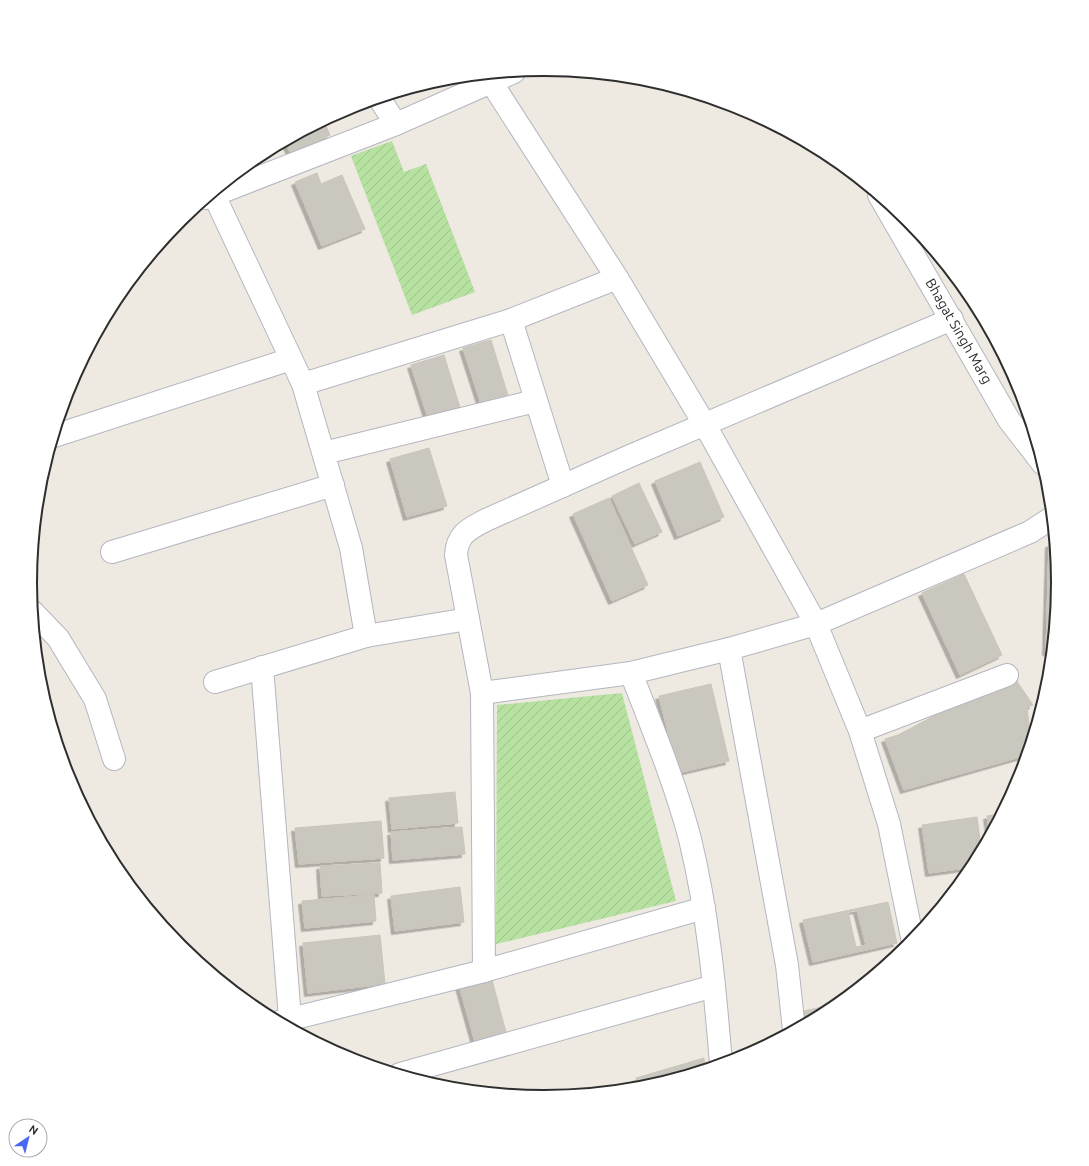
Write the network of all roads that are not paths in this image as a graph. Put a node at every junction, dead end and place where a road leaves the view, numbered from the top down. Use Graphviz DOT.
graph roads {
  1 [pos="485,79"];
  2 [pos="489,79"];
  3 [pos="382,102"];
  4 [pos="396,124"];
  5 [pos="220,193"];
  6 [pos="211,200"];
  7 [pos="887,209"];
  8 [pos="617,278"];
  9 [pos="952,319"];
  10 [pos="510,320"];
  11 [pos="291,359"];
  12 [pos="303,384"];
  13 [pos="535,401"];
  14 [pos="705,425"];
  15 [pos="60,434"];
  16 [pos="324,453"];
  17 [pos="1035,453"];
  18 [pos="333,485"];
  19 [pos="563,486"];
  20 [pos="1048,520"];
  21 [pos="112,552"];
  22 [pos="38,617"];
  23 [pos="468,618"];
  24 [pos="816,624"];
  25 [pos="366,636"];
  26 [pos="729,649"];
  27 [pos="262,667"];
  28 [pos="631,673"];
  29 [pos="1007,675"];
  30 [pos="215,682"];
  31 [pos="482,693"];
  32 [pos="860,731"];
  33 [pos="114,759"];
  34 [pos="704,908"];
  35 [pos="911,933"];
  36 [pos="484,971"];
  37 [pos="714,986"];
  38 [pos="285,1020"];
  39 [pos="793,1025"];
  40 [pos="721,1059"];
  41 [pos="408,1072"];
  1 -- 4 [label="street"];
  2 -- 8 [label="street"];
  3 -- 4 [label="street"];
  4 -- 5 [label="street"];
  6 -- 11 [label="street"];
  7 -- 9 [label="street, Bhagat Singh Marg"];
  8 -- 10 [label="street"];
  8 -- 14 [label="street"];
  9 -- 14 [label="street"];
  9 -- 17 [label="street, Bhagat Singh Marg"];
  10 -- 12 [label="street"];
  10 -- 13 [label="street"];
  11 -- 12 [label="street"];
  11 -- 15 [label="street"];
  12 -- 16 [label="street"];
  13 -- 16 [label="street"];
  13 -- 19 [label="street"];
  14 -- 19 [label="street"];
  14 -- 24 [label="street"];
  16 -- 18 [label="street"];
  18 -- 21 [label="street"];
  18 -- 25 [label="street"];
  19 -- 23 [label="street"];
  20 -- 24 [label="street"];
  22 -- 33 [label="street"];
  23 -- 25 [label="street"];
  23 -- 31 [label="street"];
  24 -- 26 [label="street"];
  24 -- 32 [label="street"];
  25 -- 27 [label="street"];
  26 -- 28 [label="street"];
  26 -- 39 [label="street"];
  27 -- 30 [label="street"];
  27 -- 38 [label="street"];
  28 -- 31 [label="street"];
  28 -- 34 [label="street"];
  29 -- 32 [label="street"];
  31 -- 36 [label="street"];
  32 -- 35 [label="street"];
  34 -- 36 [label="street"];
  34 -- 37 [label="street"];
  36 -- 38 [label="street"];
  37 -- 40 [label="street"];
  37 -- 41 [label="street"];
}
